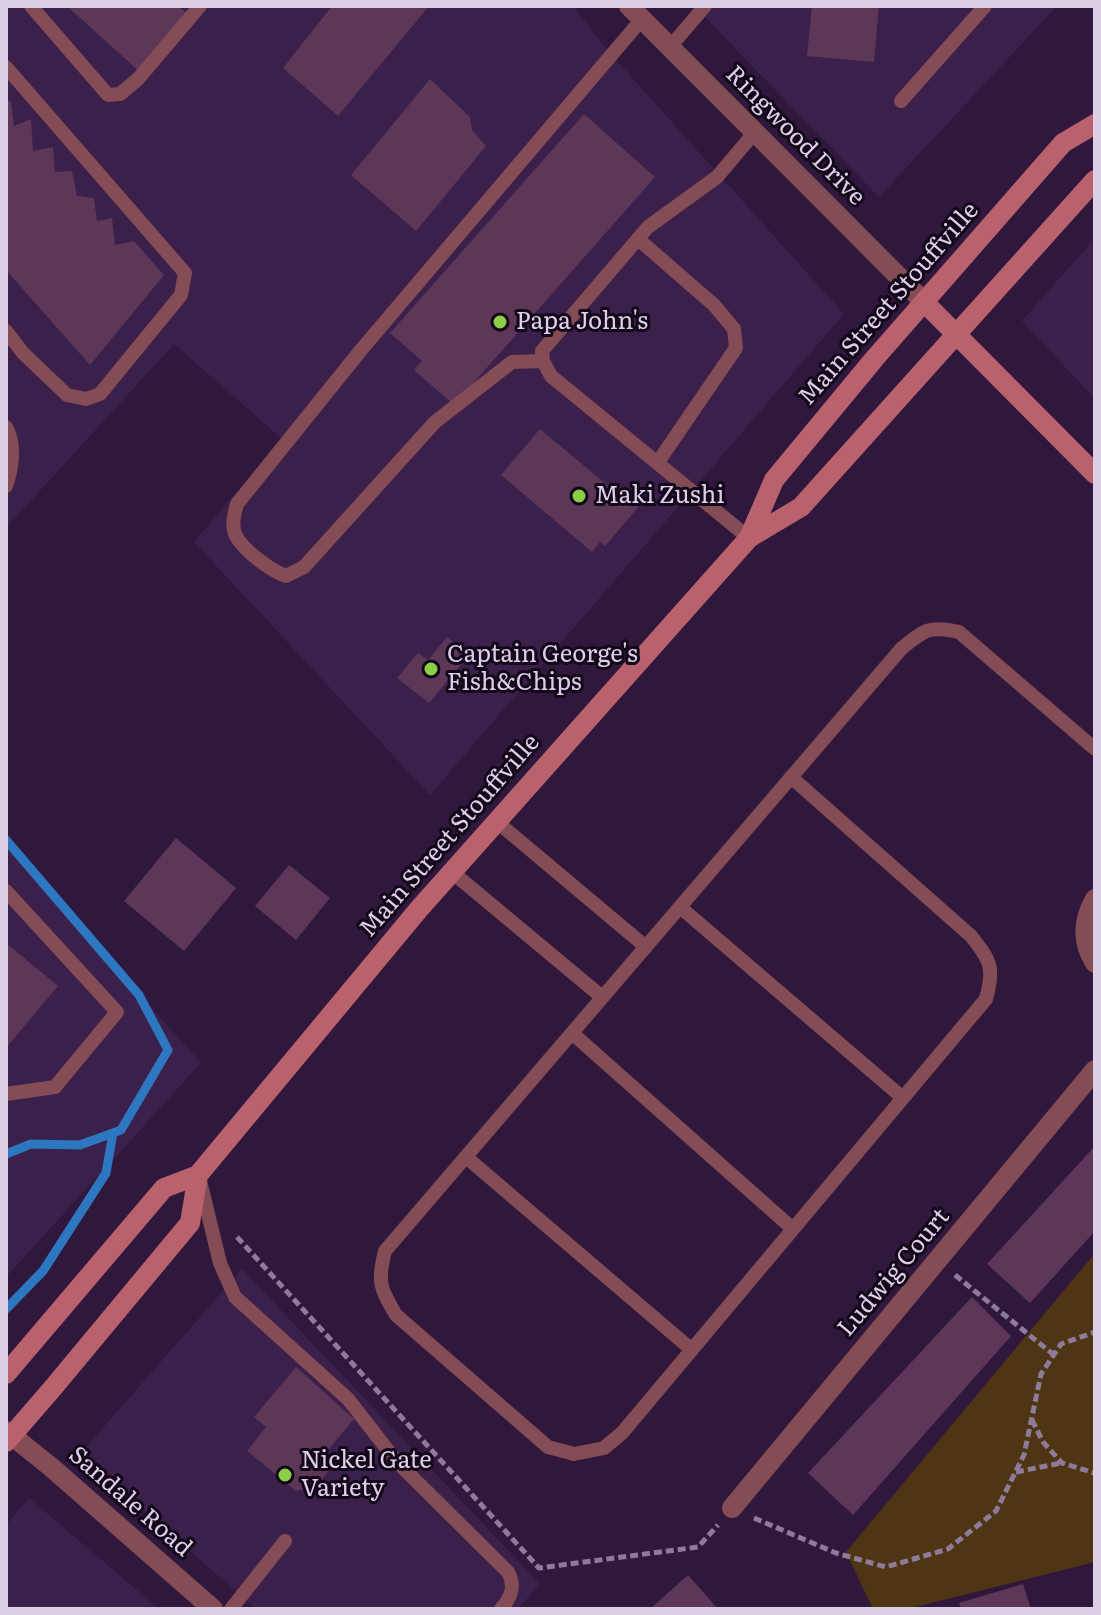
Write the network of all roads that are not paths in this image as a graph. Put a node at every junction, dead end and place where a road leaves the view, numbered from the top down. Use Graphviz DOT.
graph roads {
  1 [pos="31,6"];
  2 [pos="200,6"];
  3 [pos="705,6"];
  4 [pos="976,9"];
  5 [pos="635,12"];
  6 [pos="670,47"];
  7 [pos="6,67"];
  8 [pos="901,101"];
  9 [pos="1095,124"];
  10 [pos="755,132"];
  11 [pos="1095,180"];
  12 [pos="638,239"];
  13 [pos="924,302"];
  14 [pos="6,331"];
  15 [pos="957,335"];
  16 [pos="543,361"];
  17 [pos="6,427"];
  18 [pos="658,462"];
  19 [pos="1095,474"];
  20 [pos="6,486"];
  21 [pos="749,538"];
  22 [pos="1095,749"];
  23 [pos="791,777"];
  24 [pos="496,821"];
  25 [pos="452,872"];
  26 [pos="6,891"];
  27 [pos="1095,899"];
  28 [pos="680,907"];
  29 [pos="646,947"];
  30 [pos="1095,963"];
  31 [pos="602,997"];
  32 [pos="572,1033"];
  33 [pos="1095,1070"];
  34 [pos="6,1094"];
  35 [pos="903,1098"];
  36 [pos="466,1157"];
  37 [pos="198,1175"];
  38 [pos="793,1229"];
  39 [pos="692,1350"];
  40 [pos="6,1374"];
  41 [pos="8,1436"];
  42 [pos="732,1508"];
  43 [pos="285,1541"];
  44 [pos="213,1609"];
  45 [pos="231,1609"];
  46 [pos="501,1609"];
  1 -- 2 [label="lane"];
  3 -- 6 [label="lane"];
  4 -- 8 [label="lane"];
  5 -- 6 [label="street, Ringwood Drive"];
  5 -- 16 [label="lane"];
  6 -- 10 [label="street, Ringwood Drive"];
  7 -- 14 [label="lane"];
  9 -- 13 [label="main road, Main Street Stouffville"];
  10 -- 12 [label="lane"];
  10 -- 13 [label="street, Ringwood Drive"];
  11 -- 15 [label="main road, Main Street Stouffville"];
  12 -- 16 [label="lane"];
  12 -- 18 [label="lane"];
  13 -- 15 [label="main road"];
  13 -- 21 [label="main road, Main Street Stouffville"];
  15 -- 19 [label="main road"];
  15 -- 21 [label="main road, Main Street Stouffville"];
  16 -- 18 [label="lane"];
  17 -- 20 [label="lane"];
  18 -- 21 [label="lane"];
  21 -- 24 [label="main road, Main Street Stouffville"];
  22 -- 23 [label="lane"];
  23 -- 28 [label="lane"];
  23 -- 35 [label="lane"];
  24 -- 25 [label="main road, Main Street Stouffville"];
  24 -- 29 [label="lane"];
  25 -- 31 [label="lane"];
  25 -- 37 [label="main road, Main Street Stouffville"];
  26 -- 34 [label="lane"];
  27 -- 30 [label="street"];
  28 -- 29 [label="lane"];
  28 -- 35 [label="lane"];
  29 -- 31 [label="lane"];
  31 -- 32 [label="lane"];
  32 -- 36 [label="lane"];
  32 -- 38 [label="lane"];
  33 -- 42 [label="street, Ludwig Court"];
  35 -- 38 [label="lane"];
  36 -- 39 [label="lane"];
  36 -- 39 [label="lane"];
  37 -- 40 [label="main road, Main Street Stouffville"];
  37 -- 41 [label="main road"];
  37 -- 46 [label="lane"];
  38 -- 39 [label="lane"];
  41 -- 44 [label="street, Sandale Road"];
  43 -- 45 [label="lane"];
}
